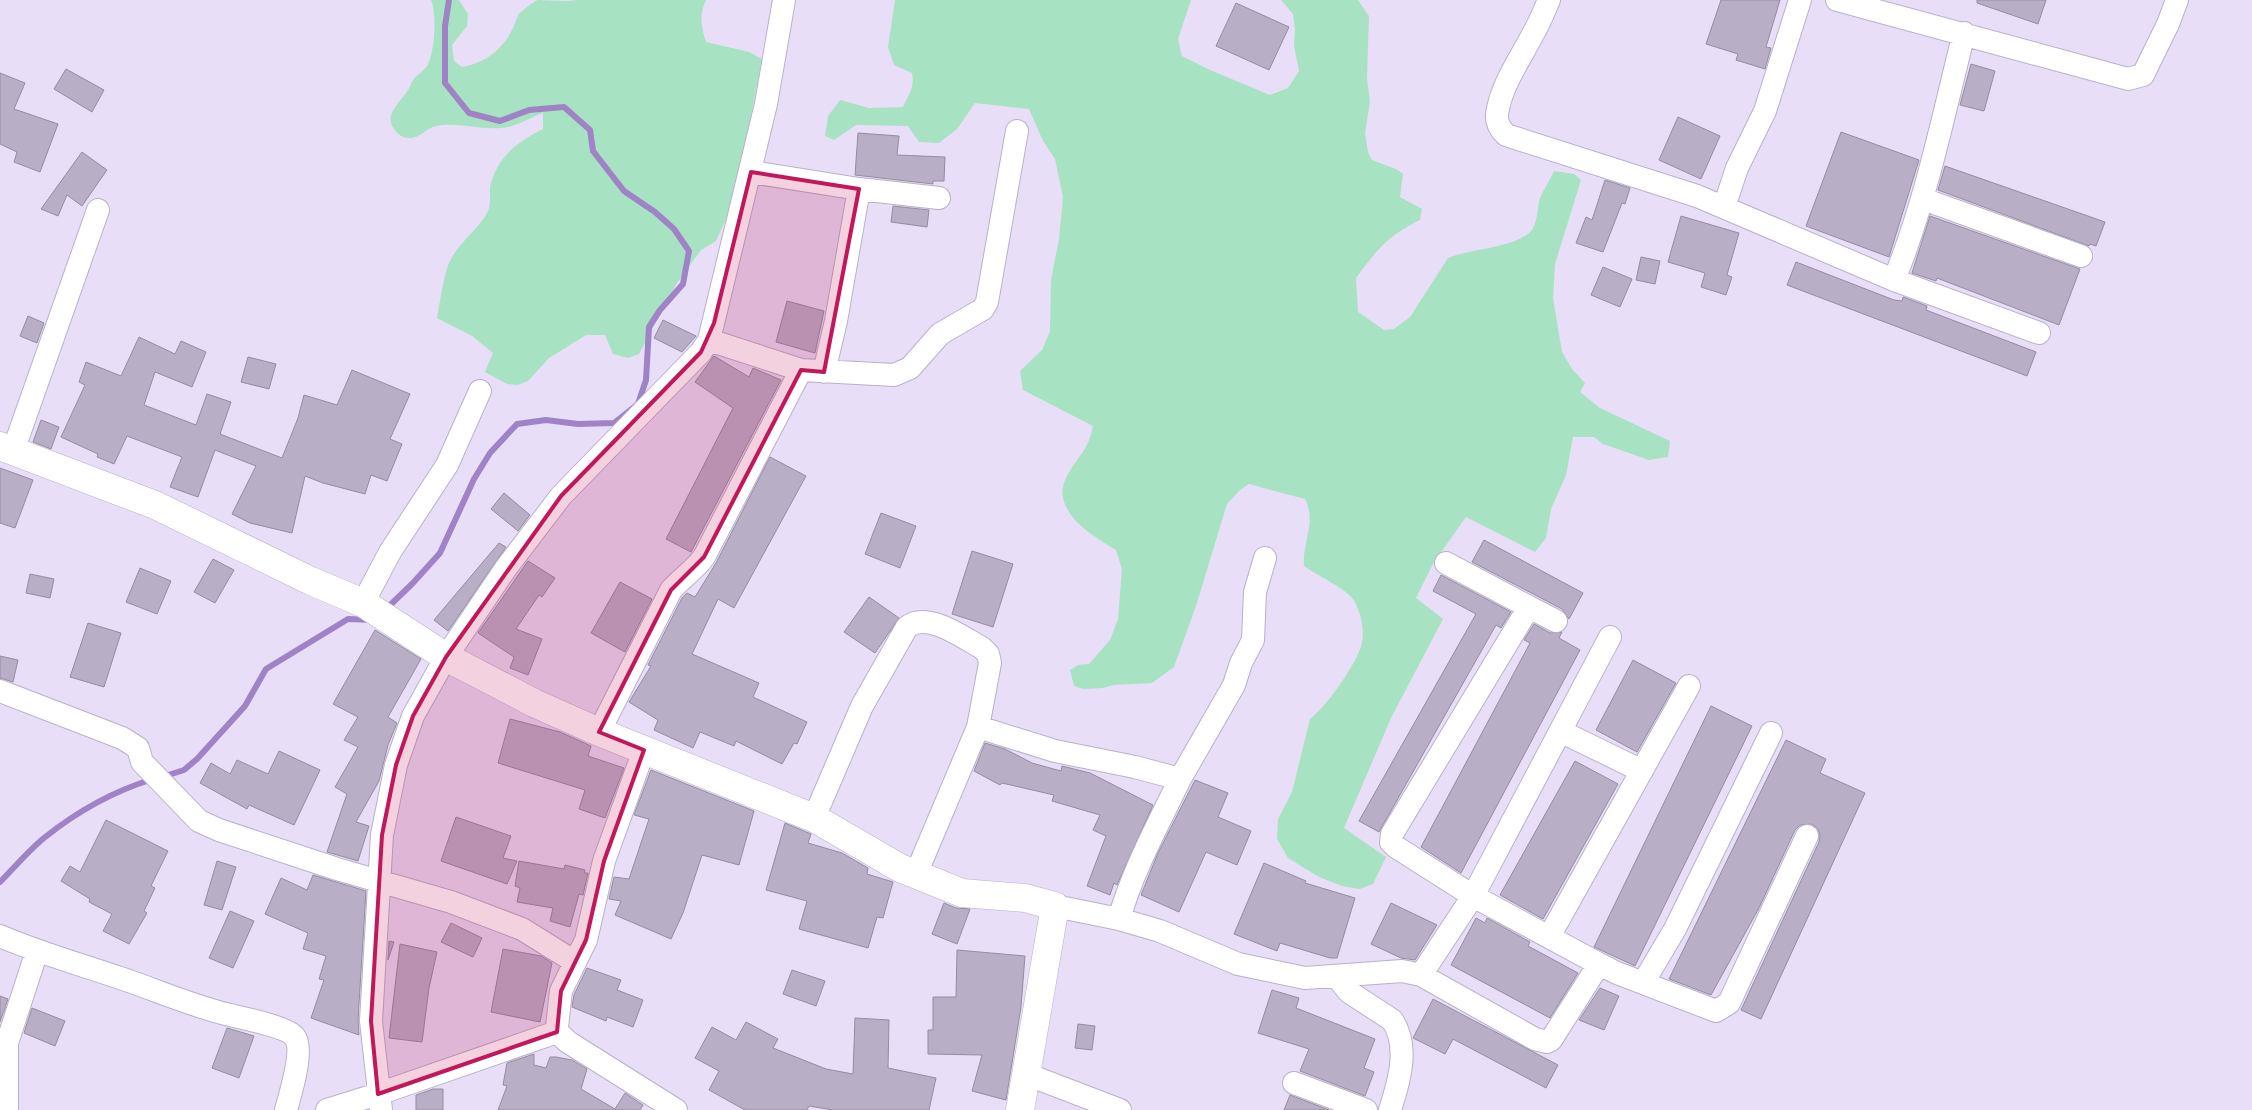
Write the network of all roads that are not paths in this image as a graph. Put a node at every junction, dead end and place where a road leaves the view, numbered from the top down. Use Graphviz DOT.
graph roads {
  1 [pos="784,0"];
  2 [pos="1549,0"];
  3 [pos="1800,0"];
  4 [pos="1837,0"];
  5 [pos="2177,0"];
  6 [pos="1964,34"];
  7 [pos="1018,131"];
  8 [pos="751,172"];
  9 [pos="859,189"];
  10 [pos="939,198"];
  11 [pos="1923,199"];
  12 [pos="1724,207"];
  13 [pos="98,210"];
  14 [pos="2081,256"];
  15 [pos="1894,280"];
  16 [pos="2039,333"];
  17 [pos="709,340"];
  18 [pos="801,370"];
  19 [pos="824,372"];
  20 [pos="480,391"];
  21 [pos="7,449"];
  22 [pos="1265,558"];
  23 [pos="1446,563"];
  24 [pos="362,603"];
  25 [pos="1529,607"];
  26 [pos="1556,621"];
  27 [pos="1610,637"];
  28 [pos="446,657"];
  29 [pos="1689,686"];
  30 [pos="0,691"];
  31 [pos="978,727"];
  32 [pos="1560,731"];
  33 [pos="599,732"];
  34 [pos="1771,733"];
  35 [pos="644,750"];
  36 [pos="1642,770"];
  37 [pos="1180,779"];
  38 [pos="814,818"];
  39 [pos="1807,836"];
  40 [pos="916,874"];
  41 [pos="380,880"];
  42 [pos="1473,896"];
  43 [pos="1055,906"];
  44 [pos="1119,919"];
  45 [pos="0,936"];
  46 [pos="1548,937"];
  47 [pos="37,951"];
  48 [pos="575,962"];
  49 [pos="1600,964"];
  50 [pos="1421,975"];
  51 [pos="1336,976"];
  52 [pos="1643,983"];
  53 [pos="557,1032"];
  54 [pos="1026,1074"];
  55 [pos="1294,1083"];
  56 [pos="380,1102"];
  57 [pos="7,1110"];
  58 [pos="286,1110"];
  59 [pos="327,1110"];
  60 [pos="676,1110"];
  61 [pos="1020,1110"];
  62 [pos="1120,1110"];
  63 [pos="1366,1110"];
  64 [pos="1390,1110"];
  1 -- 8 [label="street"];
  2 -- 12 [label="street"];
  3 -- 12 [label="street"];
  4 -- 6 [label="street"];
  5 -- 6 [label="street"];
  6 -- 11 [label="street"];
  7 -- 19 [label="street"];
  8 -- 9 [label="street"];
  8 -- 17 [label="street"];
  9 -- 10 [label="street"];
  9 -- 19 [label="street"];
  11 -- 14 [label="street"];
  11 -- 15 [label="street"];
  12 -- 15 [label="street"];
  13 -- 21 [label="street"];
  15 -- 16 [label="street"];
  17 -- 18 [label="street"];
  17 -- 28 [label="street"];
  18 -- 19 [label="street"];
  18 -- 33 [label="street"];
  20 -- 24 [label="street"];
  21 -- 24 [label="street"];
  22 -- 37 [label="street"];
  23 -- 25 [label="street"];
  24 -- 28 [label="street"];
  25 -- 26 [label="street"];
  25 -- 42 [label="street"];
  27 -- 32 [label="street"];
  28 -- 33 [label="street"];
  28 -- 41 [label="street"];
  29 -- 36 [label="street"];
  30 -- 41 [label="street"];
  31 -- 37 [label="street"];
  31 -- 38 [label="street"];
  31 -- 40 [label="street"];
  32 -- 36 [label="street"];
  32 -- 42 [label="street"];
  33 -- 35 [label="street"];
  34 -- 52 [label="street"];
  35 -- 38 [label="street"];
  35 -- 48 [label="street"];
  36 -- 46 [label="street"];
  37 -- 44 [label="street"];
  38 -- 40 [label="street"];
  39 -- 52 [label="street"];
  40 -- 43 [label="street"];
  41 -- 48 [label="street"];
  41 -- 56 [label="street"];
  42 -- 46 [label="street"];
  42 -- 50 [label="street"];
  43 -- 44 [label="street"];
  43 -- 54 [label="street"];
  44 -- 51 [label="street"];
  45 -- 47 [label="street"];
  46 -- 49 [label="street"];
  47 -- 57 [label="street"];
  47 -- 58 [label="street"];
  48 -- 53 [label="street"];
  49 -- 50 [label="street"];
  49 -- 52 [label="street"];
  50 -- 51 [label="street"];
  51 -- 64 [label="street"];
  53 -- 56 [label="street"];
  53 -- 60 [label="street"];
  54 -- 61 [label="street"];
  54 -- 62 [label="street"];
  55 -- 63 [label="street"];
  56 -- 59 [label="street"];
}
